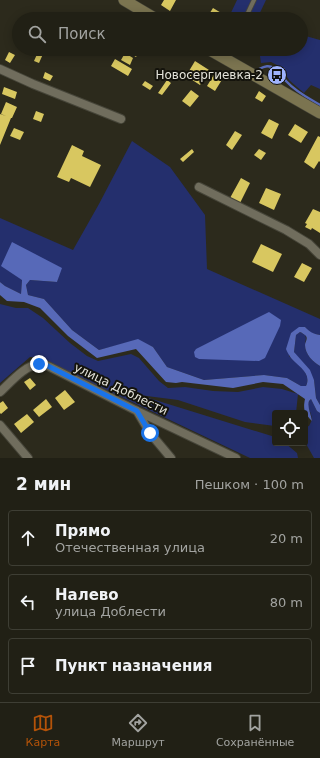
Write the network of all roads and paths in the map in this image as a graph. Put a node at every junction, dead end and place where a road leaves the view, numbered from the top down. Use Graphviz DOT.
graph roads {
  1 [pos="124,0"];
  2 [pos="254,0"];
  3 [pos="144,12"];
  4 [pos="248,12"];
  5 [pos="230,56"];
  6 [pos="0,69"];
  7 [pos="320,113"];
  8 [pos="121,119"];
  9 [pos="200,187"];
  10 [pos="320,255"];
  11 [pos="0,392"];
  12 [pos="137,411"];
  13 [pos="0,425"];
  14 [pos="28,458"];
  15 [pos="171,458"];
  16 [pos="236,458"];
  1 -- 3 [label="street"];
  2 -- 4 [label="lane"];
  5 -- 7 [label="street"];
  6 -- 8 [label="street"];
  9 -- 10 [label="street"];
  11 -- 12 [label="street, улица Доблести"];
  12 -- 15 [label="street"];
  12 -- 16 [label="street, улица Доблести"];
  13 -- 14 [label="street"];
}
